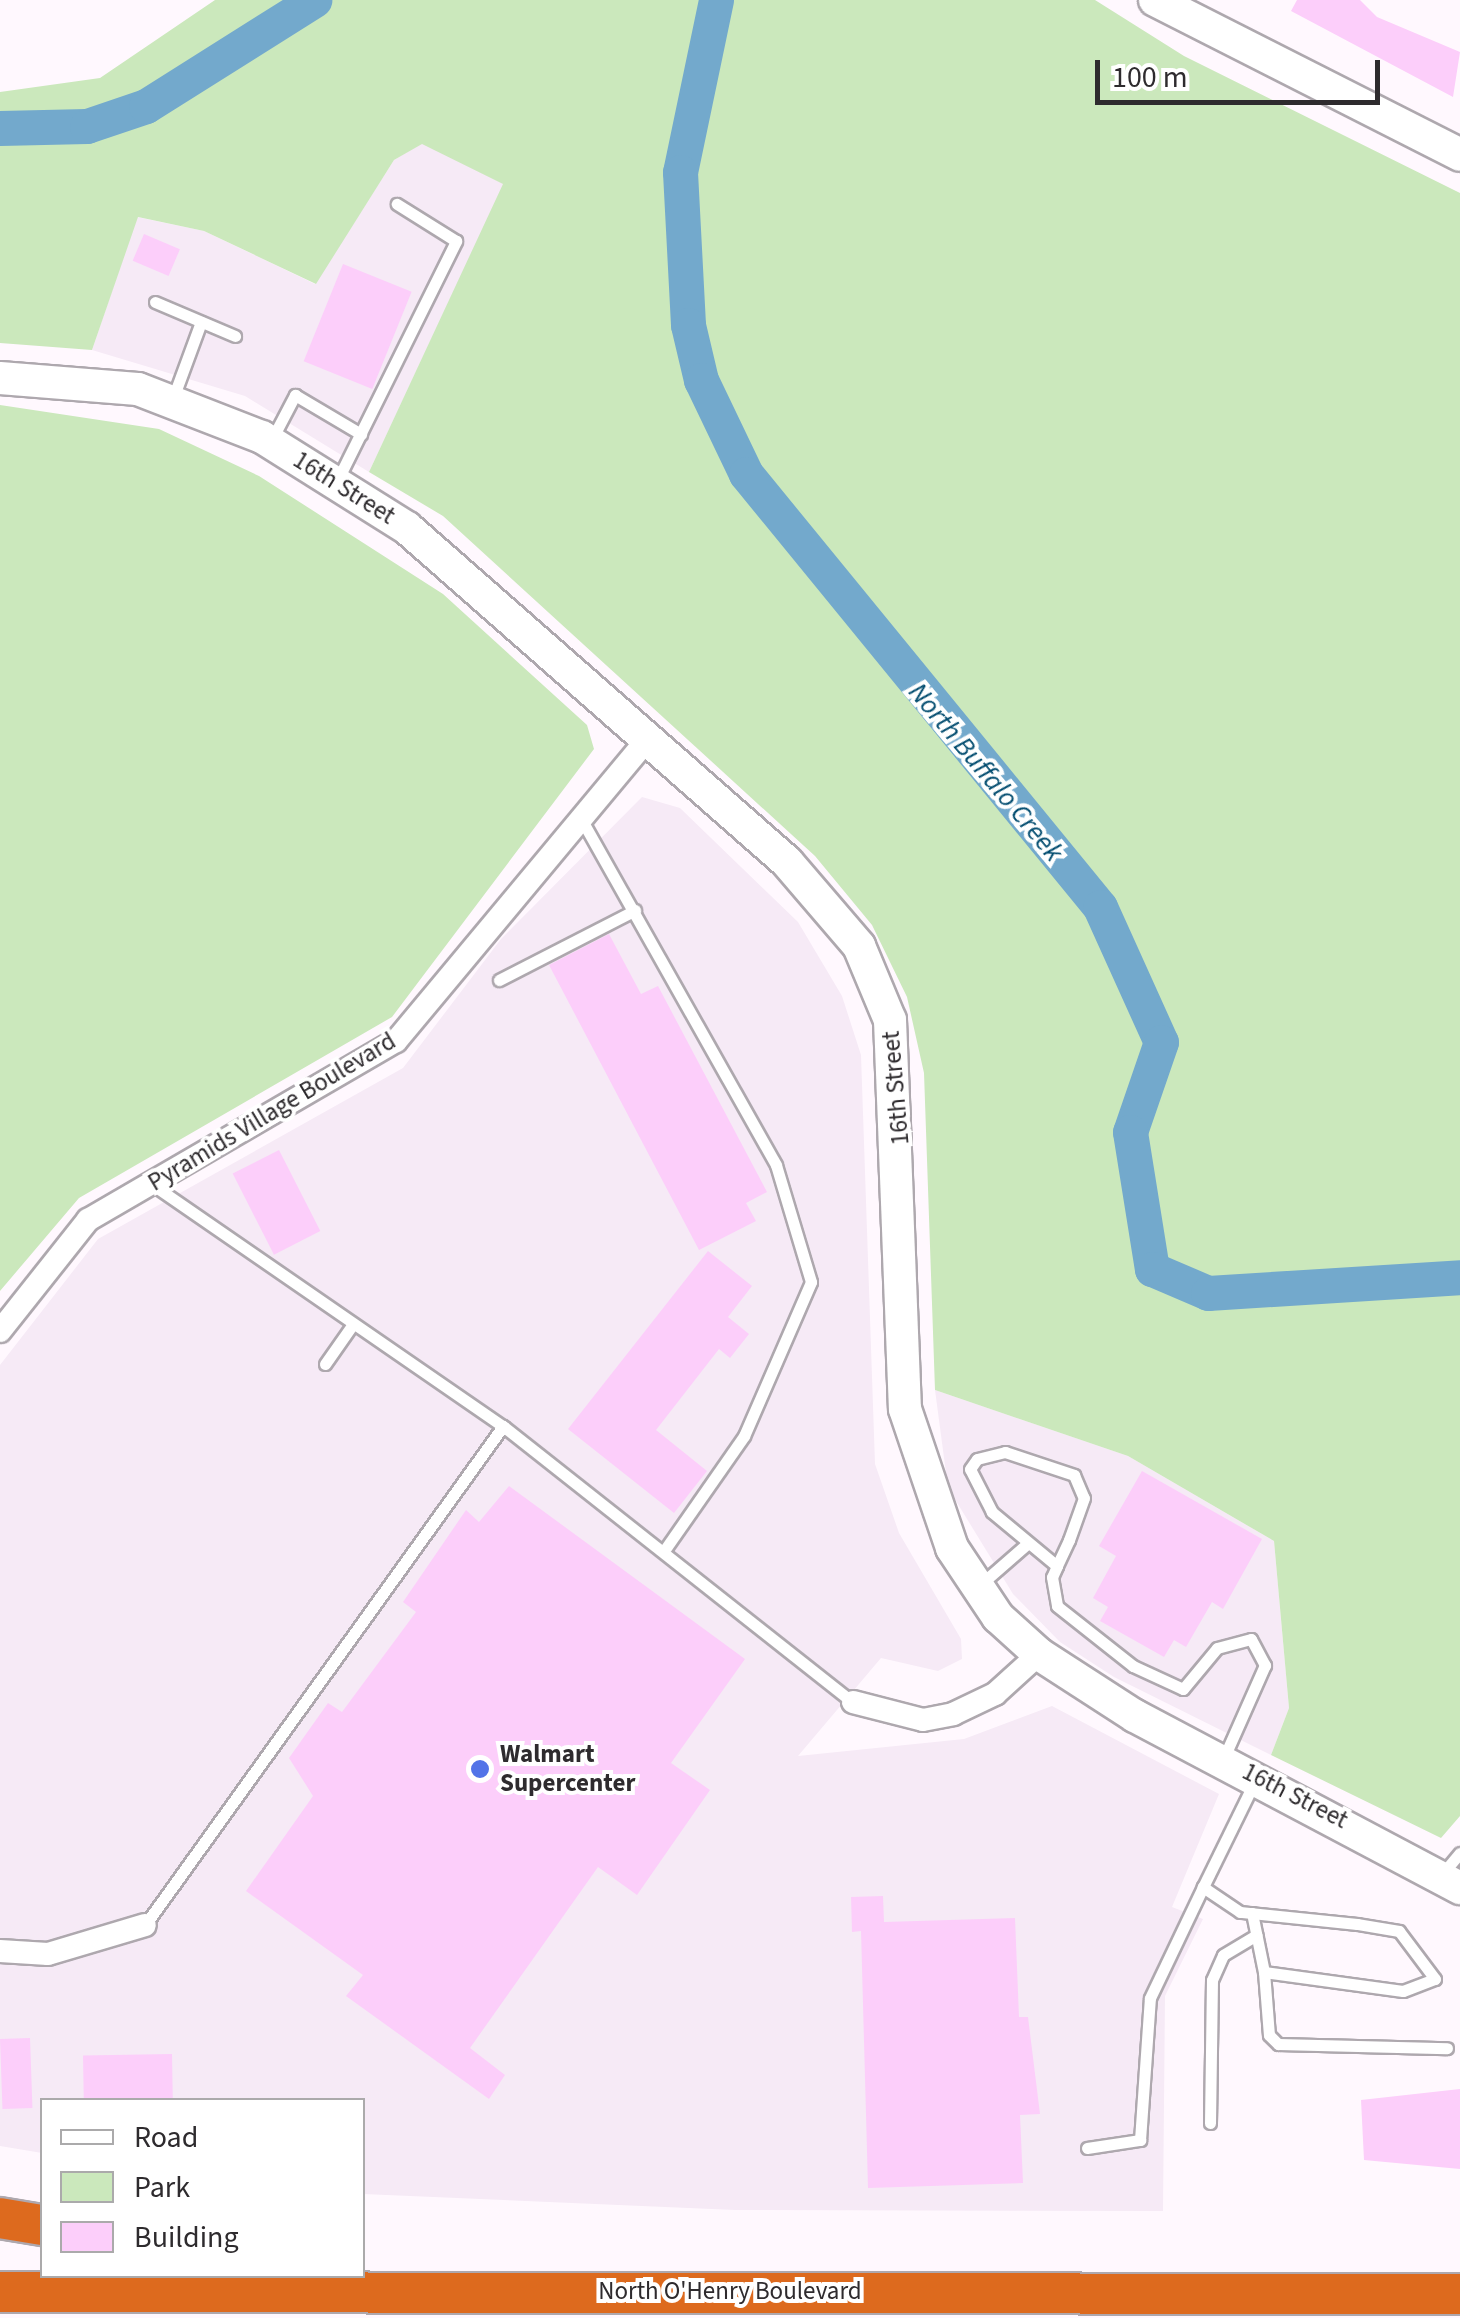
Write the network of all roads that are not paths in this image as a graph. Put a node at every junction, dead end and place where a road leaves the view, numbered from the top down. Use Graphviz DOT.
graph roads {
  1 [pos="1155,0"];
  2 [pos="1460,155"];
  3 [pos="397,204"];
  4 [pos="155,302"];
  5 [pos="201,322"];
  6 [pos="235,336"];
  7 [pos="0,378"];
  8 [pos="172,402"];
  9 [pos="361,434"];
  10 [pos="271,442"];
  11 [pos="336,482"];
  12 [pos="648,739"];
  13 [pos="584,824"];
  14 [pos="634,910"];
  15 [pos="499,980"];
  16 [pos="152,1185"];
  17 [pos="353,1324"];
  18 [pos="0,1331"];
  19 [pos="325,1364"];
  20 [pos="503,1426"];
  21 [pos="1028,1543"];
  22 [pos="666,1548"];
  23 [pos="1058,1566"];
  24 [pos="978,1587"];
  25 [pos="1039,1654"];
  26 [pos="853,1702"];
  27 [pos="1222,1760"];
  28 [pos="1257,1777"];
  29 [pos="1454,1872"];
  30 [pos="1203,1887"];
  31 [pos="1252,1914"];
  32 [pos="145,1924"];
  33 [pos="1256,1935"];
  34 [pos="0,1951"];
  35 [pos="1264,1972"];
  36 [pos="1447,2048"];
  37 [pos="1210,2123"];
  38 [pos="1087,2148"];
  39 [pos="0,2218"];
  40 [pos="40,2225"];
  41 [pos="365,2270"];
  42 [pos="600,2291"];
  43 [pos="0,2292"];
  44 [pos="1460,2294"];
  1 -- 2 [label="street"];
  3 -- 9 [label="lane"];
  4 -- 5 [label="lane"];
  5 -- 6 [label="lane"];
  5 -- 8 [label="lane"];
  7 -- 8 [label="street, 16th Street"];
  8 -- 10 [label="street, 16th Street"];
  9 -- 10 [label="lane"];
  9 -- 11 [label="lane"];
  10 -- 11 [label="street, 16th Street"];
  11 -- 12 [label="street, 16th Street"];
  12 -- 13 [label="street, Pyramids Village Boulevard"];
  12 -- 24 [label="street, 16th Street"];
  13 -- 14 [label="lane"];
  13 -- 16 [label="street, Pyramids Village Boulevard"];
  14 -- 15 [label="lane"];
  14 -- 22 [label="lane"];
  16 -- 17 [label="lane"];
  16 -- 18 [label="street, Pyramids Village Boulevard"];
  17 -- 19 [label="lane"];
  17 -- 20 [label="lane"];
  20 -- 22 [label="lane"];
  20 -- 32 [label="lane"];
  21 -- 23 [label="lane"];
  21 -- 23 [label="lane"];
  21 -- 24 [label="lane"];
  22 -- 26 [label="lane"];
  23 -- 27 [label="lane"];
  24 -- 25 [label="street, 16th Street"];
  25 -- 26 [label="street"];
  25 -- 27 [label="street, 16th Street"];
  27 -- 28 [label="street, 16th Street"];
  28 -- 29 [label="street, 16th Street"];
  28 -- 30 [label="lane"];
  30 -- 31 [label="lane"];
  30 -- 38 [label="lane"];
  31 -- 33 [label="lane"];
  31 -- 35 [label="lane"];
  32 -- 34 [label="street"];
  33 -- 35 [label="lane"];
  33 -- 37 [label="lane"];
  35 -- 36 [label="lane"];
  39 -- 40 [label="highway"];
  41 -- 42 [label="highway"];
  42 -- 43 [label="highway, North O'Henry Boulevard"];
  42 -- 44 [label="highway, North O'Henry Boulevard"];
}
